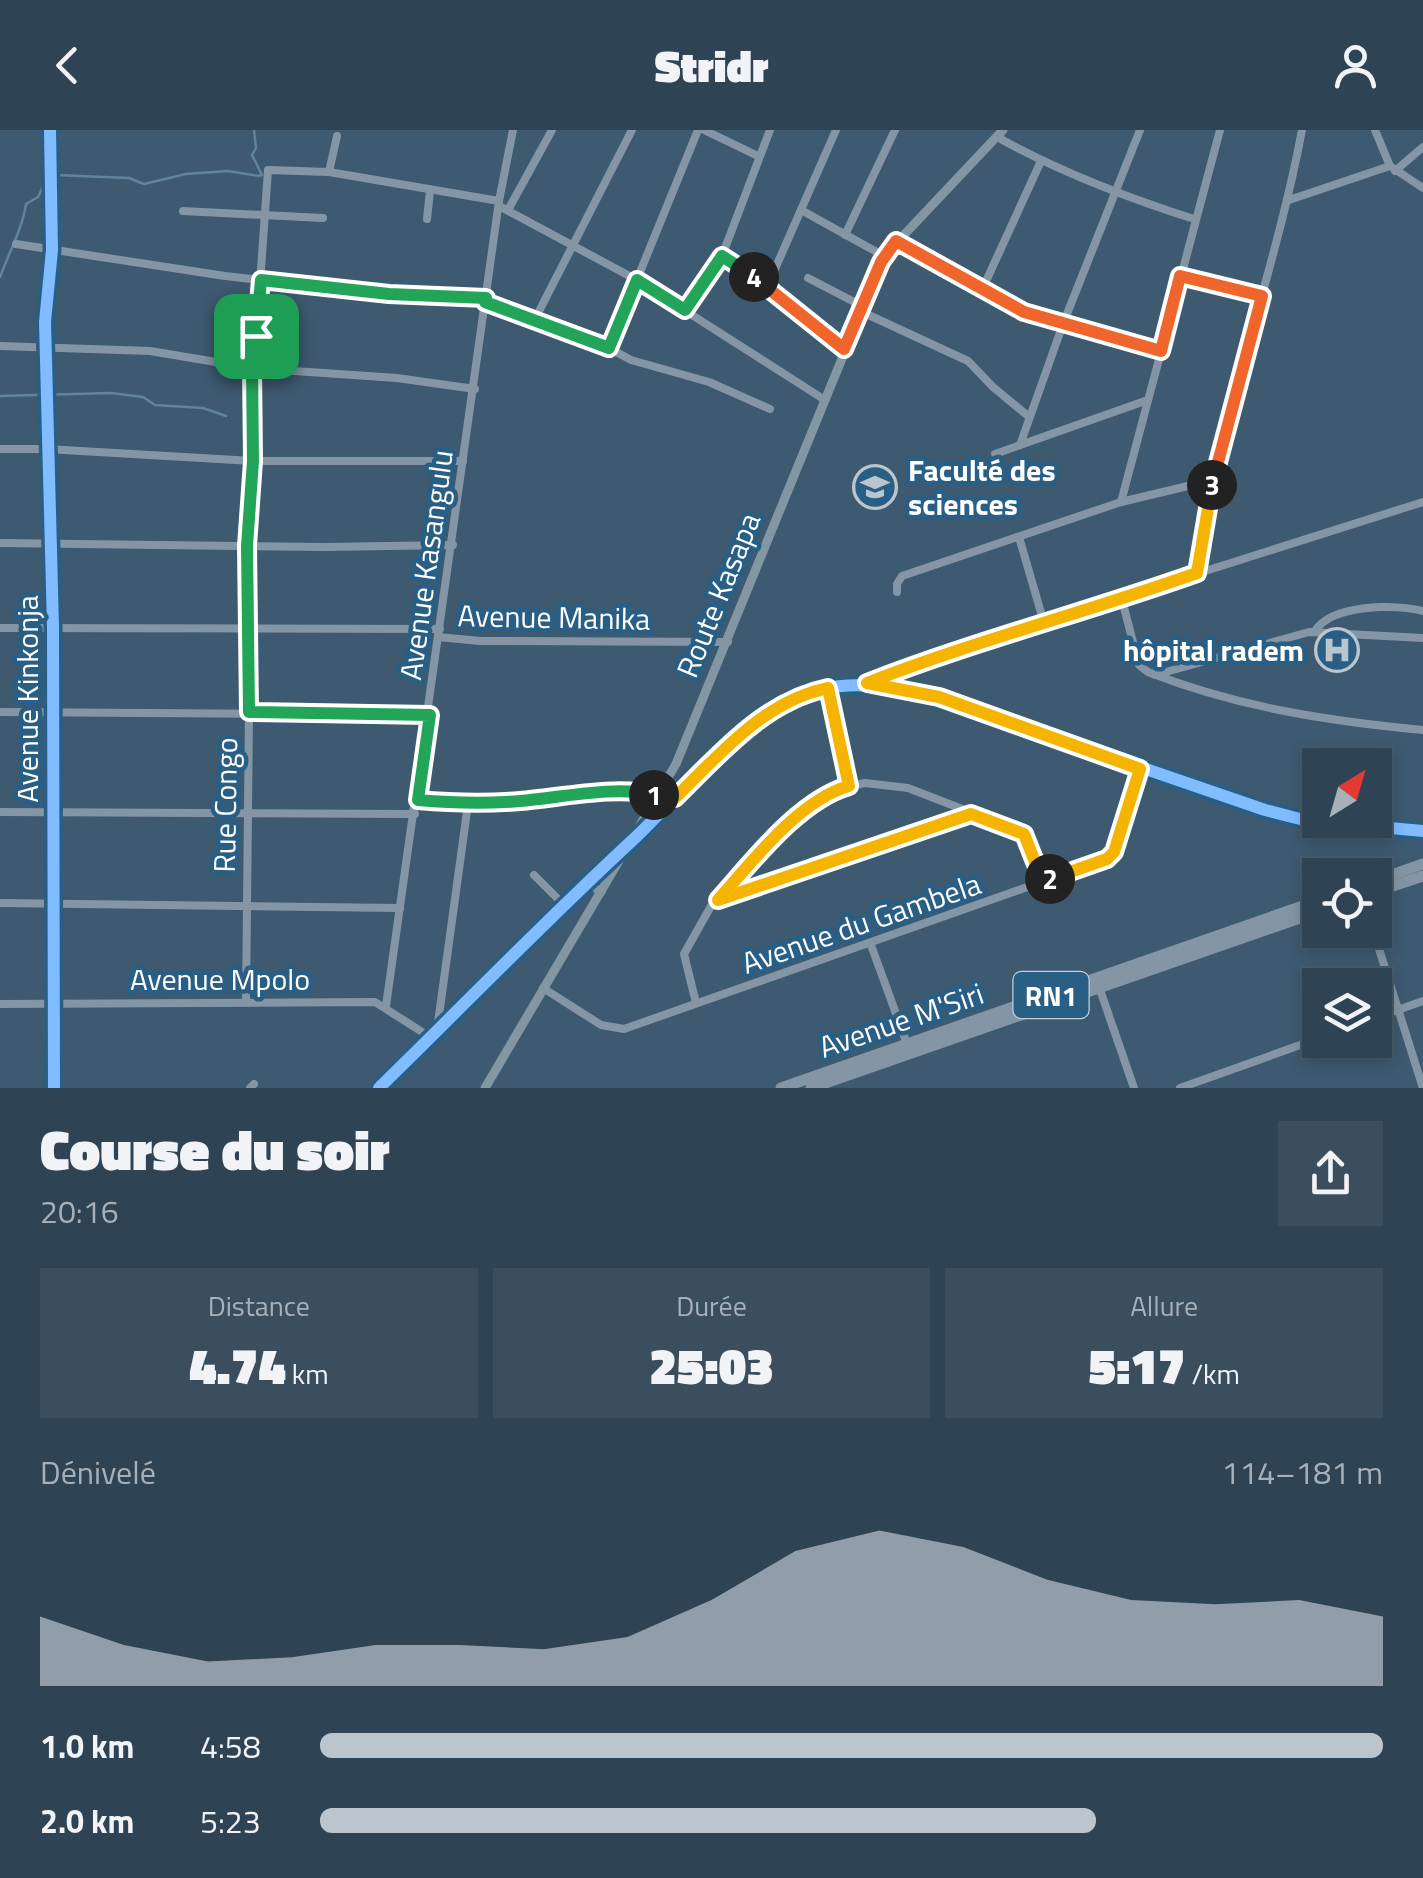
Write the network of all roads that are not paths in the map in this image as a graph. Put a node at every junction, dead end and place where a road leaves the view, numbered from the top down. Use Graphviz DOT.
graph roads {
  1 [pos="50,130"];
  2 [pos="513,130"];
  3 [pos="552,130"];
  4 [pos="632,130"];
  5 [pos="701,130"];
  6 [pos="770,130"];
  7 [pos="836,130"];
  8 [pos="895,130"];
  9 [pos="1140,130"];
  10 [pos="1220,130"];
  11 [pos="1302,130"];
  12 [pos="1375,130"];
  13 [pos="1000,134"];
  14 [pos="337,136"];
  15 [pos="1423,147"];
  16 [pos="758,156"];
  17 [pos="1041,161"];
  18 [pos="1393,168"];
  19 [pos="330,172"];
  20 [pos="1423,188"];
  21 [pos="430,191"];
  22 [pos="1115,193"];
  23 [pos="1289,200"];
  24 [pos="502,206"];
  25 [pos="800,210"];
  26 [pos="183,211"];
  27 [pos="266,215"];
  28 [pos="323,218"];
  29 [pos="1194,219"];
  30 [pos="427,220"];
  31 [pos="844,235"];
  32 [pos="896,241"];
  33 [pos="16,244"];
  34 [pos="575,244"];
  35 [pos="52,250"];
  36 [pos="722,256"];
  37 [pos="884,256"];
  38 [pos="1180,276"];
  39 [pos="808,278"];
  40 [pos="261,280"];
  41 [pos="637,280"];
  42 [pos="768,286"];
  43 [pos="982,290"];
  44 [pos="1262,296"];
  45 [pos="485,300"];
  46 [pos="861,308"];
  47 [pos="685,310"];
  48 [pos="535,320"];
  49 [pos="1063,324"];
  50 [pos="0,346"];
  51 [pos="46,348"];
  52 [pos="609,348"];
  53 [pos="844,349"];
  54 [pos="1161,351"];
  55 [pos="253,368"];
  56 [pos="475,389"];
  57 [pos="825,400"];
  58 [pos="1146,402"];
  59 [pos="770,409"];
  60 [pos="1028,416"];
  61 [pos="1020,445"];
  62 [pos="46,449"];
  63 [pos="0,450"];
  64 [pos="996,454"];
  65 [pos="253,461"];
  66 [pos="463,461"];
  67 [pos="1213,480"];
  68 [pos="1121,502"];
  69 [pos="1423,502"];
  70 [pos="1019,537"];
  71 [pos="51,542"];
  72 [pos="0,543"];
  73 [pos="453,545"];
  74 [pos="247,546"];
  75 [pos="1197,573"];
  76 [pos="897,592"];
  77 [pos="1122,600"];
  78 [pos="1423,611"];
  79 [pos="1044,623"];
  80 [pos="53,627"];
  81 [pos="0,628"];
  82 [pos="248,628"];
  83 [pos="1314,631"];
  84 [pos="439,633"];
  85 [pos="1423,638"];
  86 [pos="728,642"];
  87 [pos="1155,675"];
  88 [pos="867,683"];
  89 [pos="828,688"];
  90 [pos="0,712"];
  91 [pos="51,712"];
  92 [pos="249,712"];
  93 [pos="430,715"];
  94 [pos="1423,730"];
  95 [pos="1140,769"];
  96 [pos="849,786"];
  97 [pos="661,793"];
  98 [pos="675,798"];
  99 [pos="418,800"];
  100 [pos="468,804"];
  101 [pos="0,812"];
  102 [pos="53,812"];
  103 [pos="249,813"];
  104 [pos="416,814"];
  105 [pos="971,814"];
  106 [pos="1423,831"];
  107 [pos="636,836"];
  108 [pos="1423,864"];
  109 [pos="743,872"];
  110 [pos="534,875"];
  111 [pos="1392,875"];
  112 [pos="1423,876"];
  113 [pos="587,882"];
  114 [pos="1043,882"];
  115 [pos="1392,886"];
  116 [pos="754,889"];
  117 [pos="601,892"];
  118 [pos="718,900"];
  119 [pos="0,903"];
  120 [pos="53,904"];
  121 [pos="562,904"];
  122 [pos="245,906"];
  123 [pos="1302,907"];
  124 [pos="400,908"];
  125 [pos="1302,916"];
  126 [pos="871,945"];
  127 [pos="1378,948"];
  128 [pos="1098,983"];
  129 [pos="543,988"];
  130 [pos="1423,1001"];
  131 [pos="246,1002"];
  132 [pos="55,1003"];
  133 [pos="0,1004"];
  134 [pos="696,1004"];
  135 [pos="386,1006"];
  136 [pos="1400,1009"];
  137 [pos="1392,1012"];
  138 [pos="434,1034"];
  139 [pos="1302,1044"];
  140 [pos="907,1045"];
  141 [pos="54,1088"];
  142 [pos="378,1088"];
  143 [pos="485,1088"];
  144 [pos="781,1088"];
  145 [pos="811,1088"];
  146 [pos="1134,1088"];
  147 [pos="1180,1088"];
  148 [pos="1423,1088"];
  1 -- 35 [label="street, Avenue Kinkonja"];
  2 -- 24 [label="street, Avenue Kasangulu"];
  3 -- 24 [label="street"];
  4 -- 34 [label="street"];
  5 -- 16 [label="street"];
  5 -- 41 [label="street"];
  6 -- 16 [label="street"];
  7 -- 25 [label="street"];
  8 -- 31 [label="street"];
  9 -- 22 [label="street"];
  10 -- 29 [label="street"];
  11 -- 23 [label="street"];
  12 -- 18 [label="street"];
  13 -- 17 [label="street"];
  13 -- 32 [label="main road, Route Kasapa"];
  14 -- 19 [label="street"];
  15 -- 18 [label="street"];
  16 -- 36 [label="street"];
  17 -- 22 [label="street"];
  17 -- 43 [label="street"];
  18 -- 20 [label="street"];
  18 -- 23 [label="street"];
  19 -- 21 [label="street"];
  19 -- 27 [label="street"];
  21 -- 24 [label="street"];
  21 -- 30 [label="street"];
  22 -- 29 [label="street"];
  22 -- 49 [label="street"];
  23 -- 44 [label="street"];
  24 -- 34 [label="street"];
  24 -- 45 [label="street, Avenue Kasangulu"];
  25 -- 31 [label="street"];
  25 -- 42 [label="street"];
  26 -- 27 [label="street"];
  27 -- 28 [label="street"];
  27 -- 40 [label="street"];
  29 -- 38 [label="street"];
  31 -- 37 [label="street"];
  32 -- 37 [label="main road, Route Kasapa"];
  32 -- 43 [label="street"];
  33 -- 35 [label="street"];
  34 -- 41 [label="street"];
  34 -- 48 [label="street"];
  35 -- 40 [label="street"];
  35 -- 51 [label="street, Avenue Kinkonja"];
  36 -- 42 [label="street"];
  36 -- 47 [label="street"];
  37 -- 46 [label="main road, Route Kasapa"];
  38 -- 44 [label="street"];
  38 -- 54 [label="street"];
  39 -- 46 [label="street"];
  40 -- 45 [label="street"];
  40 -- 55 [label="street, Rue Congo"];
  41 -- 47 [label="street"];
  41 -- 52 [label="street"];
  42 -- 53 [label="street"];
  43 -- 49 [label="street"];
  44 -- 67 [label="street"];
  45 -- 48 [label="street"];
  45 -- 56 [label="street, Avenue Kasangulu"];
  46 -- 53 [label="main road, Route Kasapa"];
  46 -- 60 [label="street"];
  47 -- 57 [label="street"];
  48 -- 52 [label="street"];
  49 -- 54 [label="street"];
  49 -- 60 [label="street"];
  50 -- 51 [label="street"];
  51 -- 55 [label="street"];
  51 -- 62 [label="street, Avenue Kinkonja"];
  52 -- 59 [label="street"];
  53 -- 57 [label="main road, Route Kasapa"];
  54 -- 58 [label="street"];
  55 -- 56 [label="street"];
  55 -- 65 [label="street, Rue Congo"];
  56 -- 66 [label="street, Avenue Kasangulu"];
  57 -- 86 [label="main road, Route Kasapa"];
  58 -- 61 [label="street"];
  58 -- 68 [label="street"];
  60 -- 61 [label="street"];
  61 -- 64 [label="street"];
  62 -- 63 [label="street"];
  62 -- 65 [label="street"];
  62 -- 71 [label="street, Avenue Kinkonja"];
  65 -- 66 [label="street"];
  65 -- 74 [label="street, Rue Congo"];
  66 -- 73 [label="street, Avenue Kasangulu"];
  67 -- 68 [label="street"];
  67 -- 75 [label="street"];
  68 -- 70 [label="street"];
  69 -- 75 [label="street"];
  70 -- 76 [label="street"];
  70 -- 79 [label="street"];
  71 -- 72 [label="street"];
  71 -- 74 [label="street"];
  71 -- 80 [label="street, Avenue Kinkonja"];
  73 -- 74 [label="street"];
  73 -- 84 [label="street, Avenue Kasangulu"];
  74 -- 82 [label="street, Rue Congo"];
  75 -- 77 [label="street"];
  77 -- 79 [label="street"];
  77 -- 87 [label="street"];
  78 -- 83 [label="street"];
  79 -- 88 [label="street"];
  80 -- 81 [label="street, Avenue Manika"];
  80 -- 82 [label="street, Avenue Manika"];
  80 -- 91 [label="street, Avenue Kinkonja"];
  82 -- 84 [label="street, Avenue Manika"];
  82 -- 92 [label="street, Rue Congo"];
  83 -- 85 [label="street"];
  83 -- 87 [label="street"];
  84 -- 86 [label="street, Avenue Manika"];
  84 -- 93 [label="street, Avenue Kasangulu"];
  86 -- 97 [label="main road, Route Kasapa"];
  87 -- 94 [label="street"];
  88 -- 89 [label="street"];
  88 -- 95 [label="street"];
  89 -- 96 [label="street"];
  89 -- 98 [label="street"];
  90 -- 91 [label="street"];
  91 -- 92 [label="street"];
  91 -- 102 [label="street, Avenue Kinkonja"];
  92 -- 93 [label="street"];
  92 -- 103 [label="street, Rue Congo"];
  93 -- 99 [label="street, Avenue Kasangulu"];
  95 -- 106 [label="street"];
  95 -- 114 [label="street, Avenue du Gambela"];
  96 -- 105 [label="street"];
  96 -- 109 [label="street"];
  97 -- 98 [label="main road"];
  97 -- 100 [label="street"];
  97 -- 107 [label="main road, Route Kasapa"];
  98 -- 107 [label="street"];
  99 -- 100 [label="street"];
  99 -- 104 [label="street, Avenue Kasangulu"];
  100 -- 138 [label="street"];
  101 -- 102 [label="street"];
  102 -- 103 [label="street"];
  102 -- 120 [label="street, Avenue Kinkonja"];
  103 -- 104 [label="street"];
  103 -- 122 [label="street, Rue Congo"];
  104 -- 124 [label="street, Avenue Kasangulu"];
  105 -- 114 [label="street"];
  105 -- 116 [label="street"];
  107 -- 113 [label="street"];
  107 -- 117 [label="main road, Route Kasapa"];
  108 -- 111 [label="highway"];
  109 -- 116 [label="street"];
  109 -- 118 [label="street"];
  110 -- 121 [label="street"];
  112 -- 115 [label="highway"];
  113 -- 117 [label="main road"];
  113 -- 121 [label="street"];
  114 -- 126 [label="street, Avenue du Gambela"];
  116 -- 118 [label="street"];
  117 -- 129 [label="main road, Route Kasapa"];
  118 -- 134 [label="street"];
  119 -- 120 [label="street"];
  120 -- 122 [label="street"];
  120 -- 132 [label="street, Avenue Kinkonja"];
  121 -- 138 [label="street"];
  122 -- 124 [label="street"];
  122 -- 131 [label="street, Rue Congo"];
  123 -- 128 [label="highway, Avenue M'Siri / RN1"];
  124 -- 135 [label="street, Avenue Kasangulu"];
  125 -- 128 [label="highway, Avenue M'Siri / RN1"];
  126 -- 134 [label="street, Avenue du Gambela"];
  126 -- 140 [label="street"];
  127 -- 136 [label="street"];
  128 -- 140 [label="highway, Avenue M'Siri / RN1"];
  128 -- 145 [label="highway, Avenue M'Siri / RN1"];
  128 -- 146 [label="street"];
  129 -- 134 [label="street, Avenue du Gambela"];
  129 -- 143 [label="main road, Route Kasapa"];
  130 -- 136 [label="street"];
  131 -- 132 [label="street, Avenue Mpolo"];
  131 -- 135 [label="street, Avenue Mpolo"];
  132 -- 133 [label="street, Avenue Mpolo"];
  132 -- 141 [label="street, Avenue Kinkonja"];
  135 -- 138 [label="street, Avenue Mpolo"];
  136 -- 137 [label="street"];
  136 -- 148 [label="street"];
  138 -- 142 [label="street"];
  139 -- 147 [label="street"];
  140 -- 144 [label="highway, Avenue M'Siri / RN1"];
}
